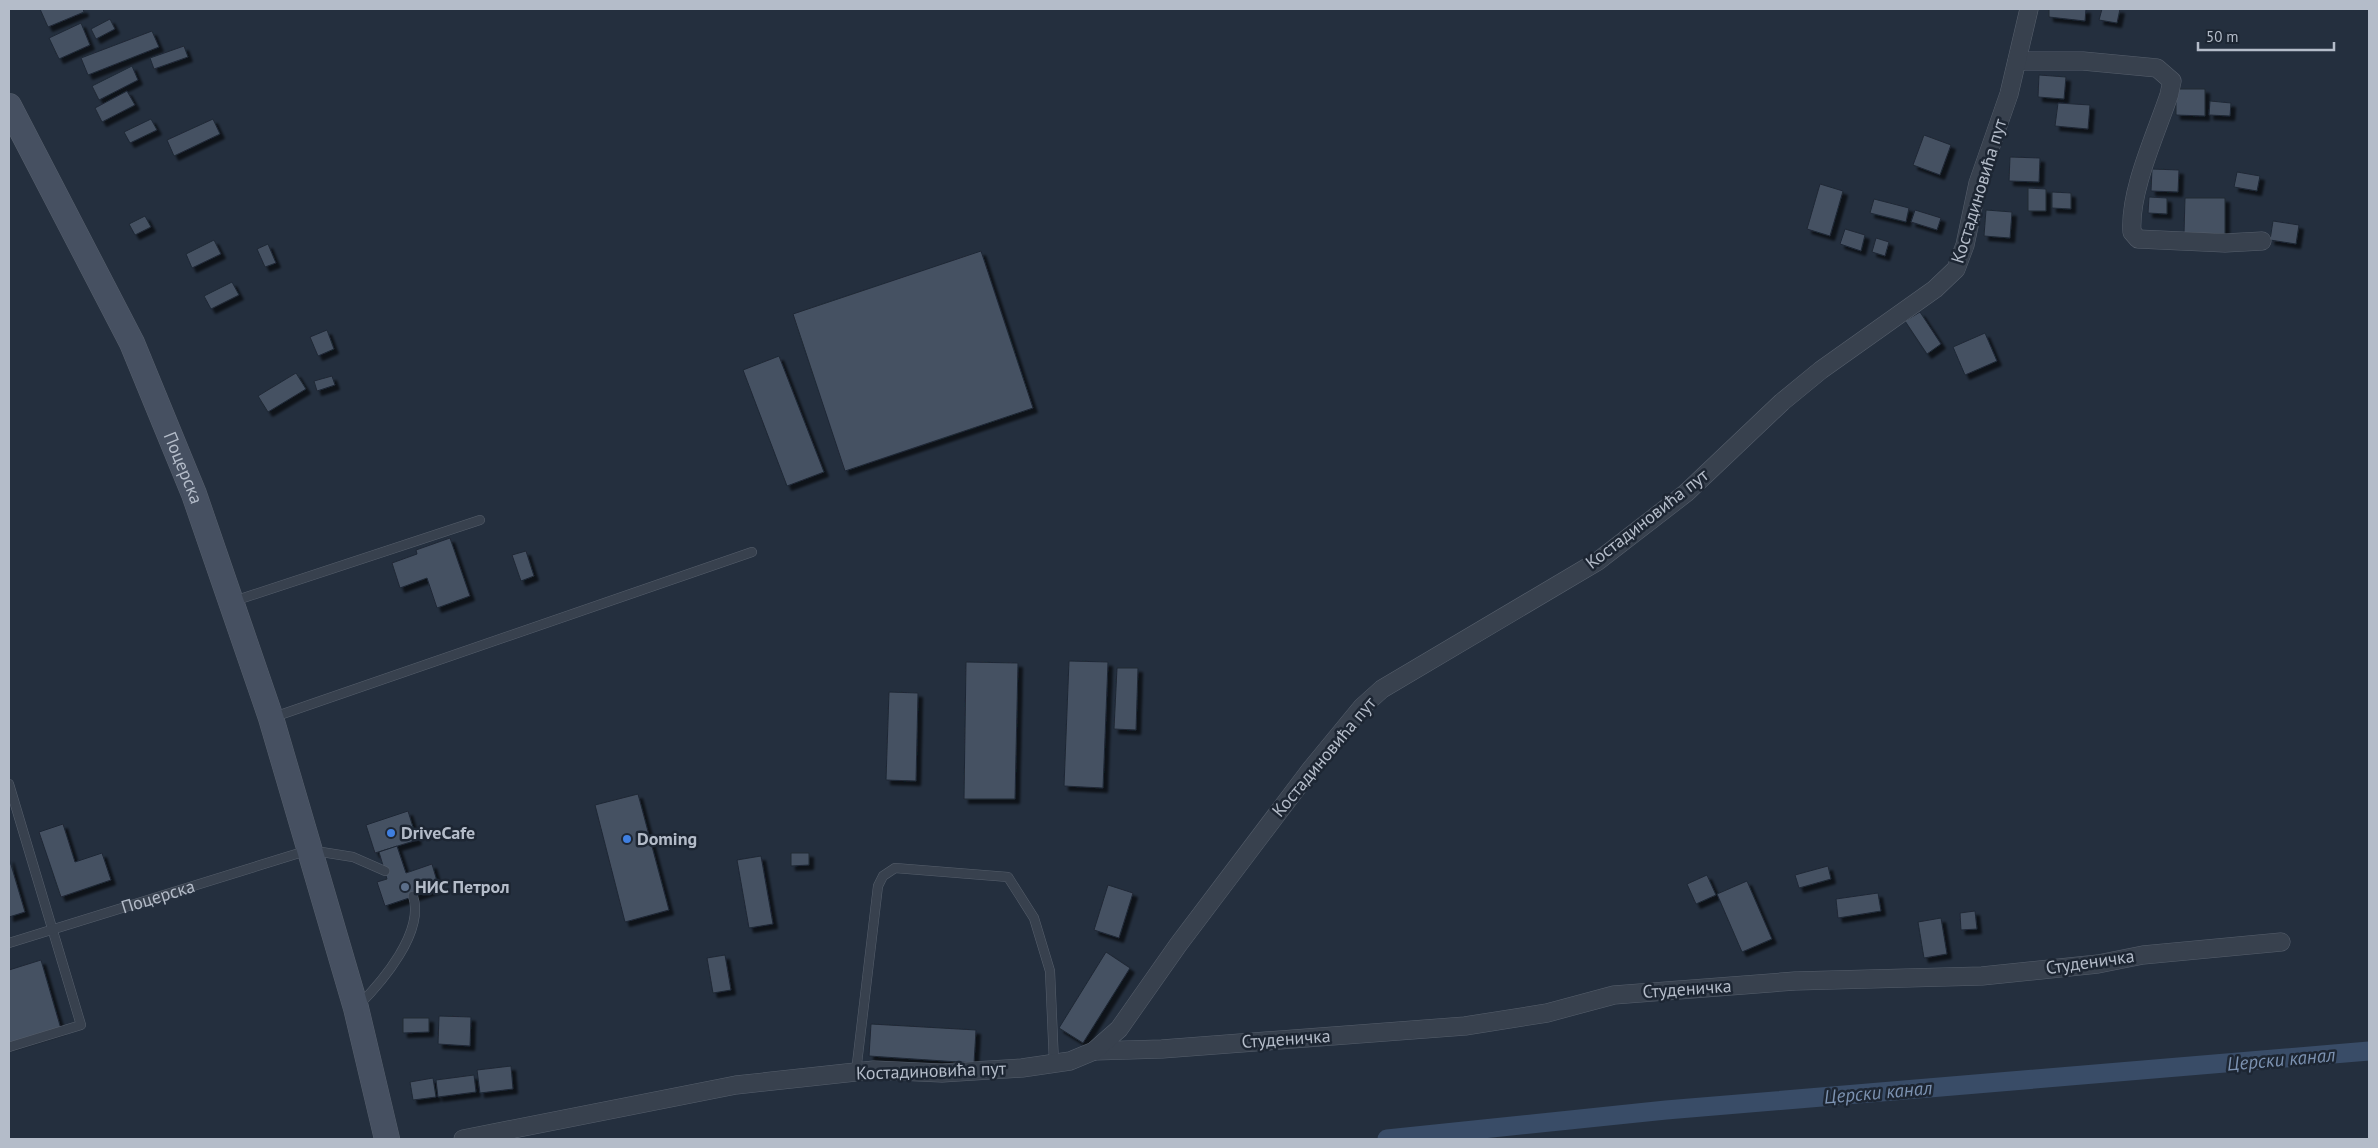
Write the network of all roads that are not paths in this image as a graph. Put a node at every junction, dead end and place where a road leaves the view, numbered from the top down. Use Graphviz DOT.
graph roads {
  1 [pos="2029,9"];
  2 [pos="2017,61"];
  3 [pos="9,106"];
  4 [pos="2262,241"];
  5 [pos="480,520"];
  6 [pos="752,552"];
  7 [pos="231,602"];
  8 [pos="271,718"];
  9 [pos="9,784"];
  10 [pos="309,850"];
  11 [pos="385,871"];
  12 [pos="413,896"];
  13 [pos="54,929"];
  14 [pos="2281,942"];
  15 [pos="9,943"];
  16 [pos="356,1008"];
  17 [pos="9,1047"];
  18 [pos="1094,1052"];
  19 [pos="1054,1063"];
  20 [pos="856,1072"];
  21 [pos="387,1139"];
  22 [pos="463,1139"];
  1 -- 2 [label="street, Костадиновића пут"];
  2 -- 4 [label="street"];
  2 -- 18 [label="street, Костадиновића пут"];
  3 -- 7 [label="main road, Поцерска"];
  5 -- 7 [label="lane"];
  6 -- 8 [label="lane"];
  7 -- 8 [label="main road, Поцерска"];
  8 -- 10 [label="main road, Поцерска"];
  9 -- 13 [label="lane"];
  10 -- 11 [label="lane"];
  10 -- 13 [label="lane, Поцерска"];
  10 -- 16 [label="main road, Поцерска"];
  12 -- 16 [label="lane"];
  13 -- 15 [label="lane, Поцерска"];
  13 -- 17 [label="lane"];
  14 -- 18 [label="street, Студеничка"];
  16 -- 21 [label="main road, Поцерска"];
  18 -- 19 [label="street, Костадиновића пут"];
  19 -- 20 [label="street, Костадиновића пут"];
  19 -- 20 [label="lane"];
  20 -- 22 [label="street, Костадиновића пут"];
}
